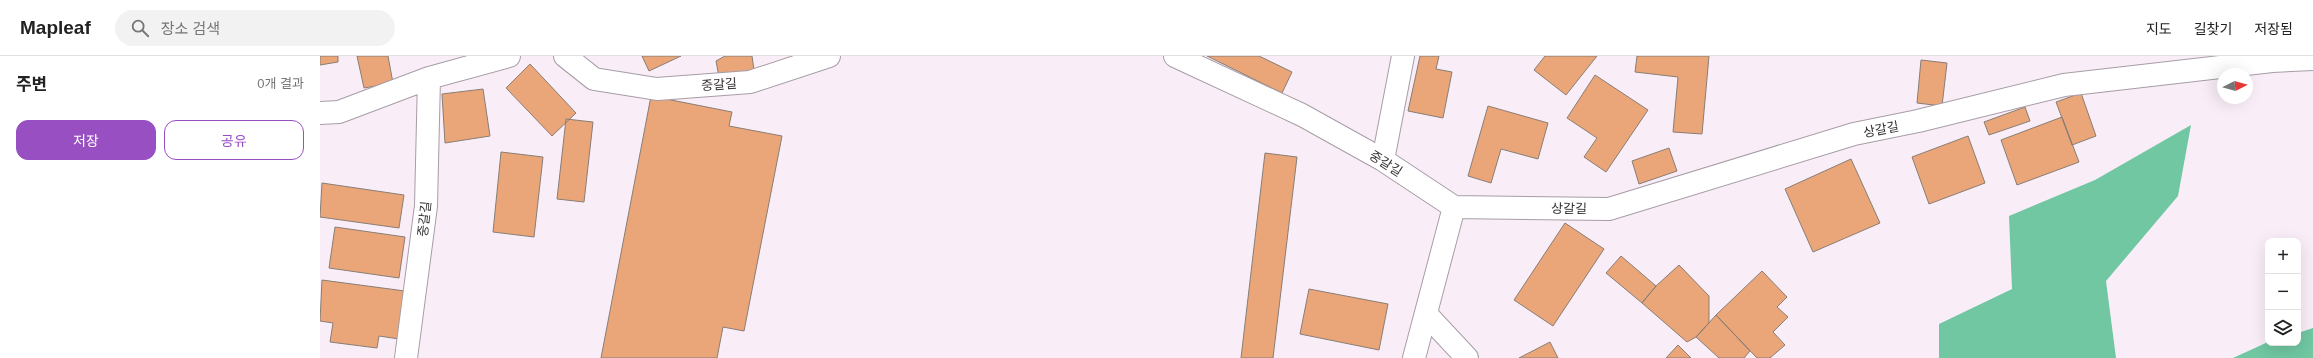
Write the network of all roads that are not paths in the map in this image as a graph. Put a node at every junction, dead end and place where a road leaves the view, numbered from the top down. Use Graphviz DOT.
graph roads {
  1 [pos="508,56"];
  2 [pos="565,56"];
  3 [pos="829,56"];
  4 [pos="1175,56"];
  5 [pos="1403,56"];
  6 [pos="2313,59"];
  7 [pos="428,78"];
  8 [pos="320,113"];
  9 [pos="1383,160"];
  10 [pos="1454,207"];
  11 [pos="1426,314"];
  12 [pos="406,358"];
  13 [pos="1414,358"];
  14 [pos="1467,358"];
  1 -- 7 [label="street"];
  2 -- 3 [label="street, 중갈길"];
  4 -- 9 [label="street, 중갈길"];
  5 -- 9 [label="street"];
  6 -- 10 [label="street, 상갈길"];
  7 -- 8 [label="street"];
  7 -- 12 [label="street, 중갈길"];
  9 -- 10 [label="street, 중갈길"];
  10 -- 11 [label="street"];
  11 -- 13 [label="street"];
  11 -- 14 [label="street"];
}
